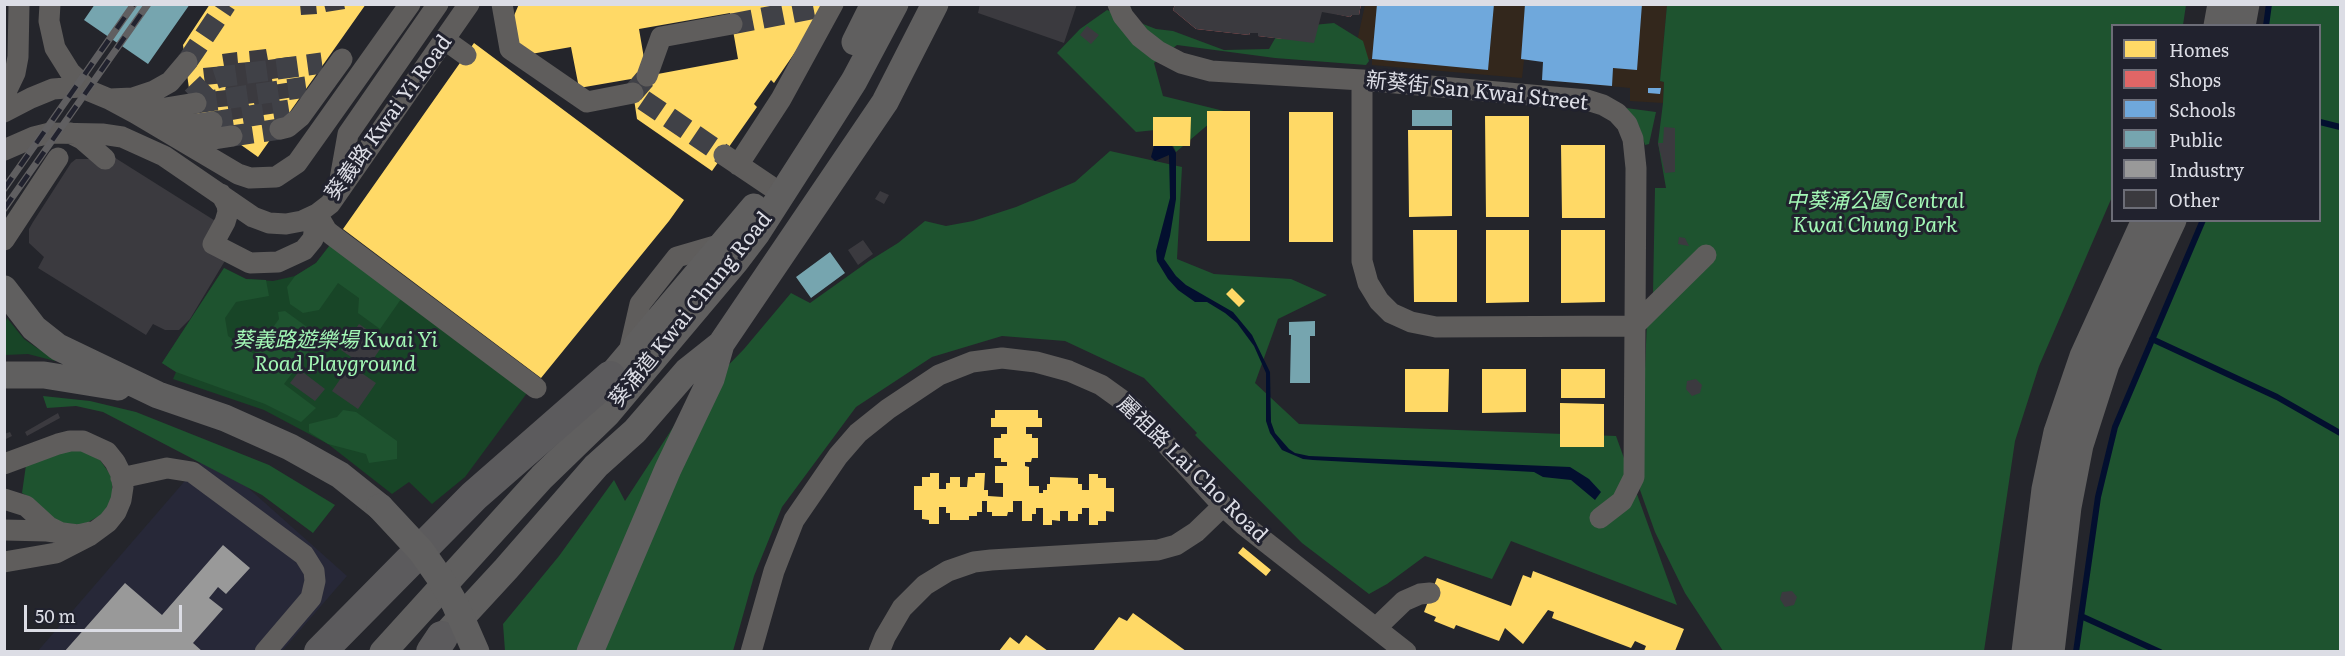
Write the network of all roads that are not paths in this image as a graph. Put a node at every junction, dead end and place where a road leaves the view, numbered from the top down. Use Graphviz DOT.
graph roads {
  1 [pos="19,4"];
  2 [pos="50,4"];
  3 [pos="411,4"];
  4 [pos="438,4"];
  5 [pos="469,4"];
  6 [pos="502,4"];
  7 [pos="874,4"];
  8 [pos="895,4"];
  9 [pos="909,4"];
  10 [pos="935,4"];
  11 [pos="1118,4"];
  12 [pos="2221,4"];
  13 [pos="2246,4"];
  14 [pos="829,6"];
  15 [pos="732,24"];
  16 [pos="2217,24"];
  17 [pos="2242,24"];
  18 [pos="445,40"];
  19 [pos="373,55"];
  20 [pos="466,55"];
  21 [pos="187,62"];
  22 [pos="647,75"];
  23 [pos="1362,80"];
  24 [pos="89,90"];
  25 [pos="633,93"];
  26 [pos="4,96"];
  27 [pos="109,99"];
  28 [pos="189,102"];
  29 [pos="4,112"];
  30 [pos="135,113"];
  31 [pos="285,120"];
  32 [pos="212,122"];
  33 [pos="164,129"];
  34 [pos="66,132"];
  35 [pos="348,134"];
  36 [pos="232,136"];
  37 [pos="187,143"];
  38 [pos="4,150"];
  39 [pos="58,158"];
  40 [pos="105,159"];
  41 [pos="297,163"];
  42 [pos="763,174"];
  43 [pos="338,192"];
  44 [pos="221,194"];
  45 [pos="317,214"];
  46 [pos="2144,222"];
  47 [pos="2172,222"];
  48 [pos="4,240"];
  49 [pos="725,243"];
  50 [pos="1706,255"];
  51 [pos="4,289"];
  52 [pos="1634,326"];
  53 [pos="721,344"];
  54 [pos="619,367"];
  55 [pos="4,375"];
  56 [pos="536,388"];
  57 [pos="158,395"];
  58 [pos="4,464"];
  59 [pos="596,466"];
  60 [pos="542,477"];
  61 [pos="121,478"];
  62 [pos="4,499"];
  63 [pos="1223,506"];
  64 [pos="1600,518"];
  65 [pos="97,529"];
  66 [pos="4,530"];
  67 [pos="59,532"];
  68 [pos="4,562"];
  69 [pos="1430,593"];
  70 [pos="1376,628"];
  71 [pos="434,647"];
  72 [pos="265,651"];
  73 [pos="320,651"];
  74 [pos="383,651"];
  75 [pos="476,651"];
  76 [pos="590,651"];
  77 [pos="751,651"];
  78 [pos="879,651"];
  79 [pos="1406,651"];
  80 [pos="2025,651"];
  81 [pos="2050,651"];
  1 -- 26 [label="street"];
  2 -- 24 [label="street"];
  3 -- 19 [label="street"];
  4 -- 35 [label="street"];
  5 -- 18 [label="street, 葵義路 Kwai Yi Road"];
  6 -- 25 [label="street"];
  7 -- 42 [label="main road, 葵涌道 Kwai Chung Road"];
  8 -- 42 [label="main road, 葵涌道 Kwai Chung Road"];
  9 -- 42 [label="main road, 葵涌道 Kwai Chung Road"];
  10 -- 53 [label="main road, 葵涌道 Kwai Chung Road"];
  11 -- 23 [label="street, 新葵街 San Kwai Street"];
  12 -- 16 [label="main road"];
  13 -- 17 [label="main road"];
  14 -- 42 [label="street"];
  15 -- 22 [label="street"];
  18 -- 20 [label="street"];
  18 -- 43 [label="street, 葵義路 Kwai Yi Road"];
  19 -- 31 [label="street"];
  19 -- 41 [label="street"];
  21 -- 27 [label="street"];
  23 -- 52 [label="street, 新葵街 San Kwai Street"];
  23 -- 52 [label="street"];
  24 -- 27 [label="street"];
  24 -- 29 [label="street"];
  27 -- 30 [label="street"];
  28 -- 30 [label="street"];
  30 -- 33 [label="street"];
  32 -- 33 [label="street"];
  33 -- 37 [label="street"];
  34 -- 38 [label="street, 葵義路 Kwai Yi Road"];
  34 -- 40 [label="street"];
  34 -- 44 [label="street, 葵義路 Kwai Yi Road"];
  35 -- 41 [label="street"];
  35 -- 43 [label="street"];
  36 -- 37 [label="street"];
  37 -- 41 [label="street"];
  39 -- 48 [label="street"];
  42 -- 49 [label="main road, 葵涌道 Kwai Chung Road"];
  42 -- 59 [label="main road, 葵涌道 Kwai Chung Road"];
  42 -- 60 [label="main road, 葵涌道 Kwai Chung Road"];
  43 -- 45 [label="street, 葵義路 Kwai Yi Road"];
  44 -- 45 [label="street, 葵義路 Kwai Yi Road"];
  44 -- 45 [label="street"];
  45 -- 56 [label="street"];
  46 -- 80 [label="main road"];
  47 -- 81 [label="main road"];
  49 -- 54 [label="main road, 葵涌道 Kwai Chung Road"];
  49 -- 54 [label="street"];
  50 -- 52 [label="street"];
  51 -- 57 [label="main road"];
  52 -- 64 [label="street, 新葵街 San Kwai Street"];
  53 -- 59 [label="main road, 葵涌道 Kwai Chung Road"];
  53 -- 76 [label="main road"];
  54 -- 60 [label="main road, 葵涌道 Kwai Chung Road"];
  54 -- 73 [label="highway"];
  55 -- 57 [label="main road"];
  57 -- 75 [label="main road, bridge"];
  58 -- 61 [label="street"];
  59 -- 71 [label="main road, 葵涌道 Kwai Chung Road"];
  60 -- 74 [label="main road, 葵涌道 Kwai Chung Road"];
  61 -- 65 [label="street"];
  61 -- 72 [label="street"];
  62 -- 67 [label="street"];
  63 -- 70 [label="street, 麗祖路 Lai Cho Road"];
  63 -- 77 [label="street, 麗祖路 Lai Cho Road"];
  63 -- 78 [label="street"];
  65 -- 67 [label="street"];
  65 -- 68 [label="street"];
  66 -- 67 [label="street"];
  69 -- 70 [label="street"];
  70 -- 79 [label="street, 麗祖路 Lai Cho Road"];
}
